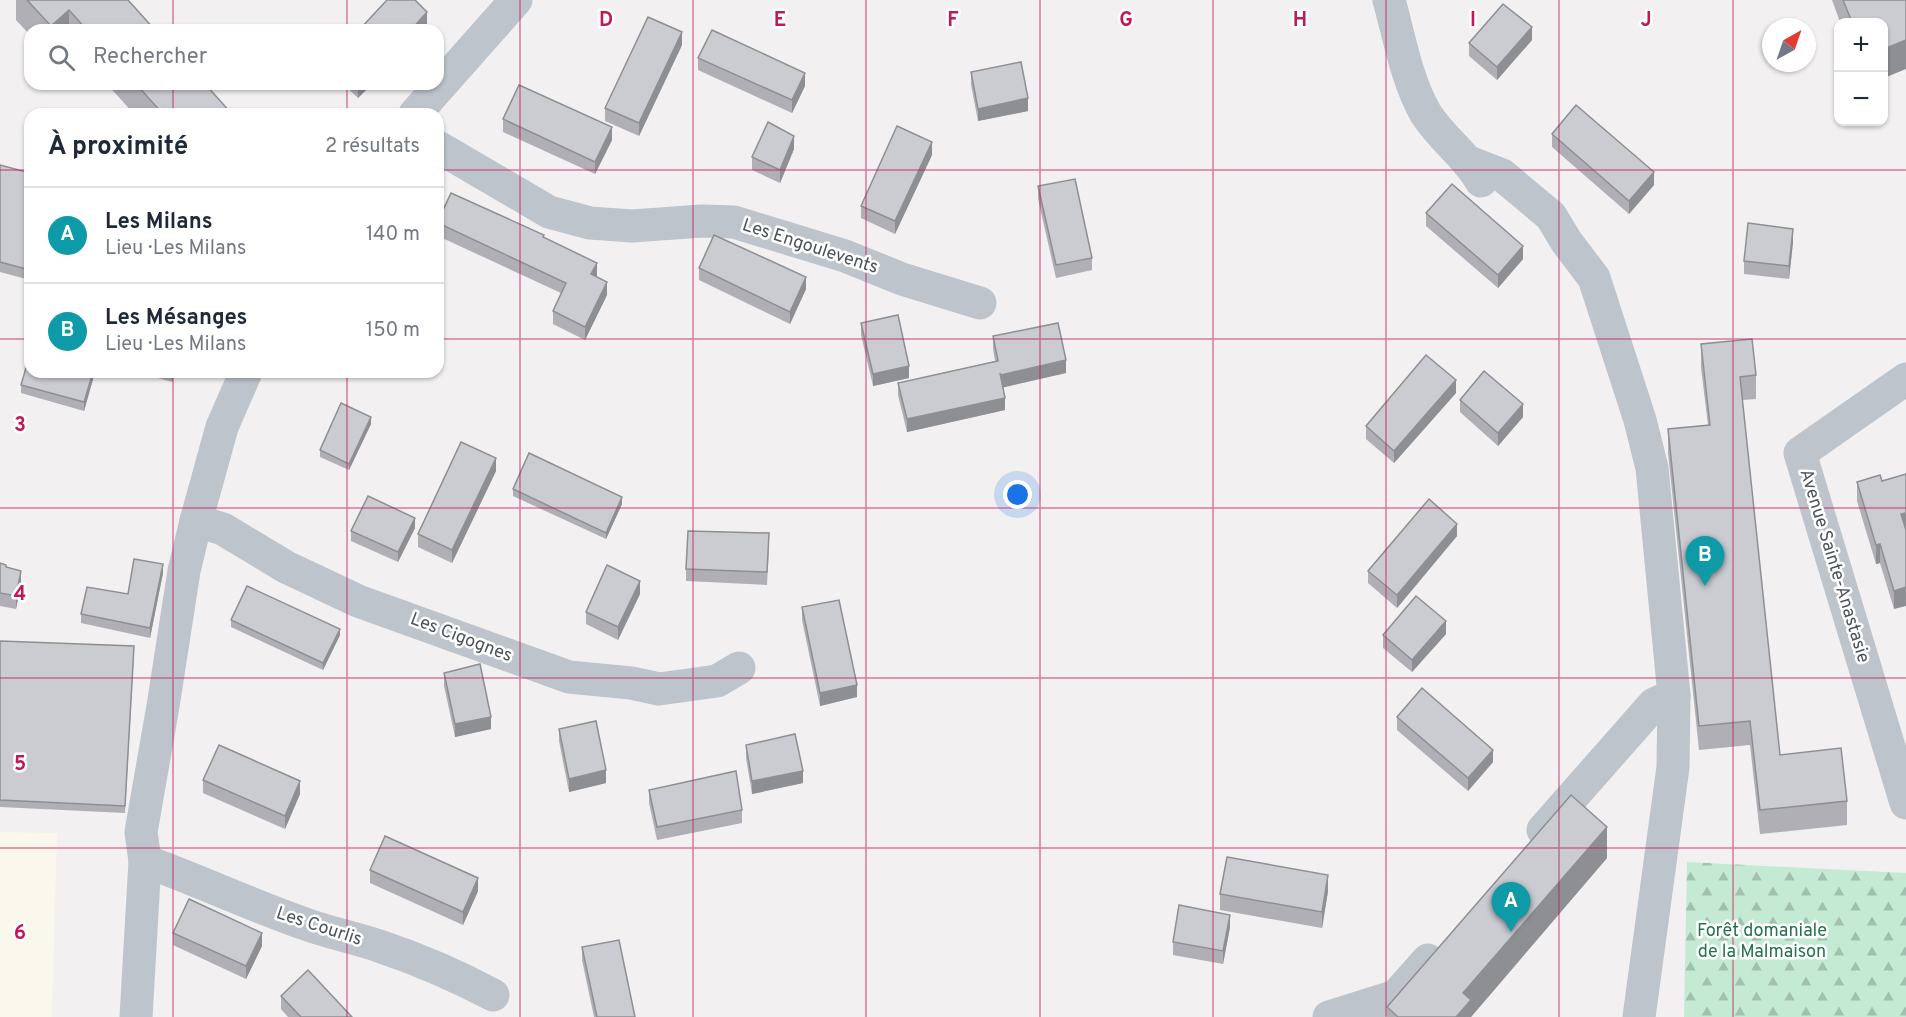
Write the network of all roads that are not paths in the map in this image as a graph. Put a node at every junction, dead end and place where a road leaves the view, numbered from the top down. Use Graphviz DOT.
graph roads {
  1 [pos="516,0"];
  2 [pos="1389,0"];
  3 [pos="444,81"];
  4 [pos="436,90"];
  5 [pos="420,108"];
  6 [pos="444,151"];
  7 [pos="980,303"];
  8 [pos="243,378"];
  9 [pos="1906,379"];
  10 [pos="196,521"];
  11 [pos="739,668"];
  12 [pos="1674,695"];
  13 [pos="1906,804"];
  14 [pos="1521,854"];
  15 [pos="145,861"];
  16 [pos="1451,934"];
  17 [pos="493,995"];
  18 [pos="136,1017"];
  19 [pos="1329,1017"];
  20 [pos="1639,1017"];
  1 -- 3 [label="street"];
  2 -- 12 [label="street"];
  4 -- 5 [label="street"];
  6 -- 7 [label="street, Les Engoulevents"];
  8 -- 10 [label="street"];
  9 -- 13 [label="street, Avenue Sainte-Anastasie"];
  10 -- 11 [label="street, Les Cigognes"];
  10 -- 15 [label="street"];
  12 -- 14 [label="street"];
  12 -- 20 [label="street"];
  15 -- 17 [label="street, Les Courlis"];
  15 -- 18 [label="street"];
  16 -- 19 [label="street"];
}
